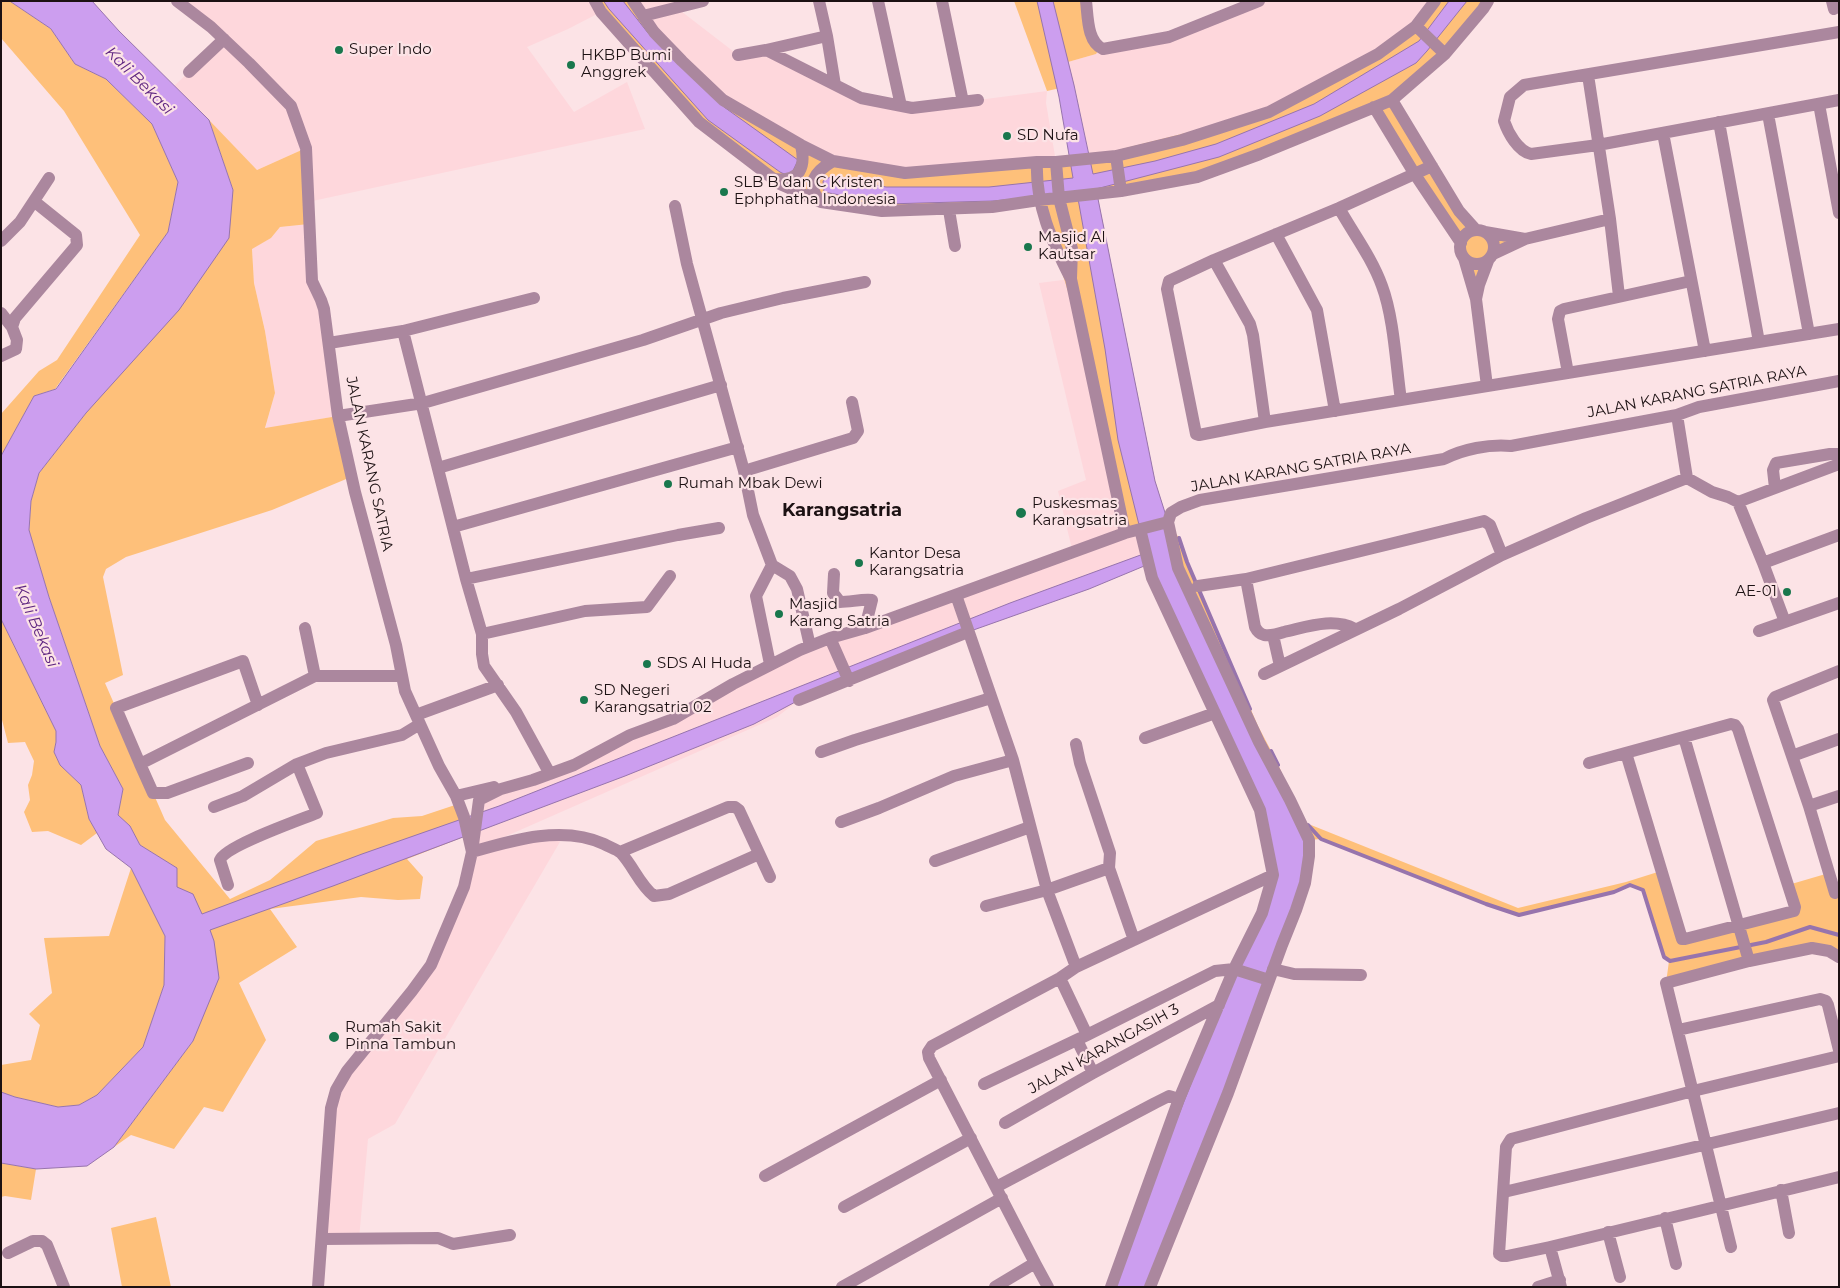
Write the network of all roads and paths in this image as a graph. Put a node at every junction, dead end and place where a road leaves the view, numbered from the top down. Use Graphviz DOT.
graph roads {
  1 [pos="177,1"];
  2 [pos="595,1"];
  3 [pos="633,1"];
  4 [pos="703,1"];
  5 [pos="819,1"];
  6 [pos="878,1"];
  7 [pos="942,1"];
  8 [pos="1086,1"];
  9 [pos="1258,1"];
  10 [pos="1435,1"];
  11 [pos="1488,1"];
  12 [pos="643,16"];
  13 [pos="1419,28"];
  14 [pos="1839,32"];
  15 [pos="827,36"];
  16 [pos="224,39"];
  17 [pos="766,50"];
  18 [pos="1440,50"];
  19 [pos="738,55"];
  20 [pos="188,72"];
  21 [pos="1588,75"];
  22 [pos="835,85"];
  23 [pos="978,100"];
  24 [pos="1392,100"];
  25 [pos="1839,100"];
  26 [pos="963,102"];
  27 [pos="1819,104"];
  28 [pos="901,106"];
  29 [pos="1374,107"];
  30 [pos="1768,114"];
  31 [pos="1719,122"];
  32 [pos="1663,133"];
  33 [pos="1598,144"];
  34 [pos="801,146"];
  35 [pos="1116,156"];
  36 [pos="833,161"];
  37 [pos="1432,166"];
  38 [pos="1037,168"];
  39 [pos="1056,168"];
  40 [pos="1414,174"];
  41 [pos="49,178"];
  42 [pos="774,179"];
  43 [pos="1121,188"];
  44 [pos="1059,194"];
  45 [pos="1039,198"];
  46 [pos="35,202"];
  47 [pos="821,202"];
  48 [pos="675,206"];
  49 [pos="1339,208"];
  50 [pos="949,210"];
  51 [pos="1839,213"];
  52 [pos="1610,219"];
  53 [pos="1480,231"];
  54 [pos="1276,234"];
  55 [pos="1525,239"];
  56 [pos="1,241"];
  57 [pos="1460,243"];
  58 [pos="955,246"];
  59 [pos="1464,258"];
  60 [pos="1490,258"];
  61 [pos="1214,260"];
  62 [pos="1071,279"];
  63 [pos="1691,281"];
  64 [pos="865,282"];
  65 [pos="1618,296"];
  66 [pos="534,298"];
  67 [pos="1476,299"];
  68 [pos="1,313"];
  69 [pos="702,319"];
  70 [pos="12,328"];
  71 [pos="1839,329"];
  72 [pos="403,331"];
  73 [pos="1809,334"];
  74 [pos="1758,342"];
  75 [pos="329,344"];
  76 [pos="1705,351"];
  77 [pos="1,356"];
  78 [pos="1568,373"];
  79 [pos="1839,381"];
  80 [pos="721,384"];
  81 [pos="1486,386"];
  82 [pos="1401,400"];
  83 [pos="852,402"];
  84 [pos="422,403"];
  85 [pos="1334,411"];
  86 [pos="1677,415"];
  87 [pos="338,416"];
  88 [pos="1265,422"];
  89 [pos="738,447"];
  90 [pos="1839,454"];
  91 [pos="1839,464"];
  92 [pos="438,468"];
  93 [pos="744,471"];
  94 [pos="1687,478"];
  95 [pos="1775,488"];
  96 [pos="1738,502"];
  97 [pos="1168,522"];
  98 [pos="453,528"];
  99 [pos="719,528"];
  100 [pos="1140,529"];
  101 [pos="1125,533"];
  102 [pos="1839,535"];
  103 [pos="1502,555"];
  104 [pos="1763,562"];
  105 [pos="772,565"];
  106 [pos="834,574"];
  107 [pos="670,576"];
  108 [pos="466,579"];
  109 [pos="1246,579"];
  110 [pos="1198,586"];
  111 [pos="956,595"];
  112 [pos="1839,602"];
  113 [pos="1785,622"];
  114 [pos="304,628"];
  115 [pos="865,628"];
  116 [pos="1355,630"];
  117 [pos="1759,631"];
  118 [pos="968,632"];
  119 [pos="482,634"];
  120 [pos="1273,635"];
  121 [pos="830,638"];
  122 [pos="810,646"];
  123 [pos="770,664"];
  124 [pos="1280,666"];
  125 [pos="1839,671"];
  126 [pos="1264,674"];
  127 [pos="315,676"];
  128 [pos="402,676"];
  129 [pos="849,680"];
  130 [pos="498,686"];
  131 [pos="991,698"];
  132 [pos="799,700"];
  133 [pos="258,705"];
  134 [pos="1215,713"];
  135 [pos="418,719"];
  136 [pos="1684,737"];
  137 [pos="1145,738"];
  138 [pos="1839,739"];
  139 [pos="1076,744"];
  140 [pos="820,752"];
  141 [pos="1626,753"];
  142 [pos="1792,756"];
  143 [pos="1013,760"];
  144 [pos="248,763"];
  145 [pos="1589,763"];
  146 [pos="140,764"];
  147 [pos="297,764"];
  148 [pos="550,774"];
  149 [pos="456,796"];
  150 [pos="1839,796"];
  151 [pos="1809,806"];
  152 [pos="214,808"];
  153 [pos="841,822"];
  154 [pos="1030,826"];
  155 [pos="472,852"];
  156 [pos="620,852"];
  157 [pos="759,854"];
  158 [pos="935,861"];
  159 [pos="1109,868"];
  160 [pos="1273,875"];
  161 [pos="770,878"];
  162 [pos="228,885"];
  163 [pos="1047,890"];
  164 [pos="1835,893"];
  165 [pos="986,906"];
  166 [pos="1739,928"];
  167 [pos="1134,940"];
  168 [pos="1839,956"];
  169 [pos="1749,961"];
  170 [pos="1076,966"];
  171 [pos="1234,969"];
  172 [pos="1271,974"];
  173 [pos="1362,975"];
  174 [pos="1060,978"];
  175 [pos="1219,1005"];
  176 [pos="1678,1030"];
  177 [pos="1082,1038"];
  178 [pos="1839,1050"];
  179 [pos="1839,1056"];
  180 [pos="1093,1073"];
  181 [pos="941,1080"];
  182 [pos="984,1084"];
  183 [pos="1693,1091"];
  184 [pos="1179,1098"];
  185 [pos="1839,1113"];
  186 [pos="1005,1123"];
  187 [pos="971,1138"];
  188 [pos="1706,1144"];
  189 [pos="765,1176"];
  190 [pos="1839,1177"];
  191 [pos="1781,1190"];
  192 [pos="999,1192"];
  193 [pos="1504,1192"];
  194 [pos="1721,1205"];
  195 [pos="844,1207"];
  196 [pos="1665,1218"];
  197 [pos="1608,1232"];
  198 [pos="1789,1233"];
  199 [pos="510,1235"];
  200 [pos="323,1239"];
  201 [pos="1550,1246"];
  202 [pos="1731,1246"];
  203 [pos="8,1253"];
  204 [pos="1035,1263"];
  205 [pos="1676,1264"];
  206 [pos="1620,1278"];
  207 [pos="1560,1284"];
  208 [pos="64,1287"];
  209 [pos="318,1287"];
  210 [pos="842,1287"];
  211 [pos="995,1287"];
  212 [pos="1048,1287"];
  213 [pos="1110,1287"];
  214 [pos="1150,1287"];
  215 [pos="1538,1287"];
  1 -- 16 [label="street, JALAN KARANG SATRIA"];
  2 -- 42 [label="street"];
  3 -- 12 [label="street"];
  4 -- 12 [label="street"];
  5 -- 15 [label="street"];
  6 -- 28 [label="street"];
  7 -- 26 [label="street"];
  8 -- 9 [label="street"];
  10 -- 13 [label="street"];
  11 -- 18 [label="street"];
  12 -- 34 [label="street"];
  13 -- 18 [label="street"];
  13 -- 35 [label="street"];
  14 -- 21 [label="street"];
  15 -- 17 [label="street"];
  15 -- 22 [label="street"];
  16 -- 20 [label="street"];
  16 -- 75 [label="street, JALAN KARANG SATRIA"];
  17 -- 19 [label="street"];
  17 -- 22 [label="street"];
  18 -- 24 [label="street"];
  21 -- 33 [label="street"];
  21 -- 33 [label="street"];
  22 -- 28 [label="street"];
  23 -- 26 [label="street"];
  24 -- 29 [label="street"];
  24 -- 37 [label="street"];
  25 -- 27 [label="street"];
  26 -- 28 [label="street"];
  27 -- 30 [label="street"];
  27 -- 51 [label="street"];
  29 -- 40 [label="street"];
  29 -- 43 [label="street"];
  30 -- 31 [label="street"];
  30 -- 73 [label="street"];
  31 -- 32 [label="street"];
  31 -- 74 [label="street"];
  32 -- 33 [label="street"];
  32 -- 63 [label="street"];
  33 -- 52 [label="street"];
  34 -- 36 [label="street"];
  34 -- 42 [label="street"];
  35 -- 39 [label="street"];
  35 -- 43 [label="street"];
  36 -- 38 [label="street"];
  36 -- 47 [label="street"];
  37 -- 40 [label="street"];
  37 -- 53 [label="street"];
  38 -- 39 [label="street"];
  38 -- 45 [label="street"];
  39 -- 44 [label="street"];
  40 -- 49 [label="street"];
  40 -- 57 [label="street"];
  41 -- 46 [label="street"];
  42 -- 47 [label="street"];
  43 -- 44 [label="street"];
  44 -- 45 [label="street"];
  44 -- 62 [label="street"];
  45 -- 50 [label="street"];
  45 -- 62 [label="street"];
  46 -- 56 [label="street"];
  46 -- 70 [label="street"];
  47 -- 50 [label="street"];
  48 -- 69 [label="street"];
  49 -- 54 [label="street"];
  49 -- 82 [label="street"];
  50 -- 58 [label="street"];
  52 -- 55 [label="street"];
  52 -- 65 [label="street"];
  53 -- 55 [label="street"];
  53 -- 57 [label="street"];
  53 -- 60 [label="street"];
  54 -- 61 [label="street"];
  54 -- 85 [label="street"];
  55 -- 60 [label="street"];
  57 -- 59 [label="street"];
  59 -- 60 [label="street"];
  59 -- 67 [label="street"];
  60 -- 67 [label="street"];
  61 -- 88 [label="street"];
  61 -- 88 [label="street"];
  62 -- 101 [label="street"];
  63 -- 65 [label="street"];
  63 -- 76 [label="street"];
  64 -- 69 [label="street"];
  65 -- 78 [label="street"];
  66 -- 72 [label="street"];
  67 -- 81 [label="street"];
  68 -- 70 [label="street"];
  69 -- 80 [label="street"];
  69 -- 84 [label="street"];
  70 -- 77 [label="street"];
  71 -- 73 [label="street"];
  72 -- 75 [label="street"];
  72 -- 84 [label="street"];
  73 -- 74 [label="street"];
  74 -- 76 [label="street"];
  75 -- 87 [label="street, JALAN KARANG SATRIA"];
  76 -- 78 [label="street"];
  78 -- 81 [label="street"];
  79 -- 86 [label="street, JALAN KARANG SATRIA RAYA"];
  80 -- 89 [label="street"];
  80 -- 92 [label="street"];
  81 -- 82 [label="street"];
  82 -- 85 [label="street"];
  83 -- 93 [label="street"];
  84 -- 87 [label="street"];
  84 -- 92 [label="street"];
  85 -- 88 [label="street"];
  86 -- 94 [label="street"];
  86 -- 97 [label="street, JALAN KARANG SATRIA RAYA"];
  87 -- 128 [label="street, JALAN KARANG SATRIA"];
  89 -- 93 [label="street"];
  89 -- 98 [label="street"];
  90 -- 95 [label="street"];
  91 -- 95 [label="street"];
  92 -- 98 [label="street"];
  93 -- 105 [label="street"];
  94 -- 96 [label="street"];
  94 -- 103 [label="street"];
  95 -- 96 [label="street"];
  96 -- 104 [label="street"];
  97 -- 100 [label="street, JALAN KARANG SATRIA RAYA"];
  97 -- 172 [label="street"];
  98 -- 108 [label="street"];
  99 -- 108 [label="street"];
  100 -- 101 [label="street, JALAN KARANG SATRIA RAYA"];
  100 -- 134 [label="street"];
  101 -- 111 [label="street, JALAN KARANG SATRIA RAYA"];
  102 -- 104 [label="street"];
  103 -- 109 [label="street"];
  103 -- 116 [label="street"];
  104 -- 113 [label="street"];
  105 -- 122 [label="street"];
  105 -- 123 [label="street"];
  106 -- 115 [label="street"];
  107 -- 119 [label="street"];
  108 -- 119 [label="street"];
  109 -- 110 [label="street"];
  109 -- 120 [label="street"];
  111 -- 115 [label="street, JALAN KARANG SATRIA RAYA"];
  111 -- 118 [label="street"];
  112 -- 113 [label="street"];
  113 -- 117 [label="street"];
  114 -- 127 [label="street"];
  115 -- 121 [label="street, JALAN KARANG SATRIA RAYA"];
  116 -- 120 [label="street"];
  116 -- 124 [label="street"];
  118 -- 129 [label="street"];
  118 -- 131 [label="street"];
  119 -- 130 [label="street"];
  120 -- 124 [label="street"];
  121 -- 122 [label="street, JALAN KARANG SATRIA RAYA"];
  121 -- 129 [label="street"];
  122 -- 123 [label="street, JALAN KARANG SATRIA RAYA"];
  123 -- 148 [label="street, JALAN KARANG SATRIA RAYA"];
  124 -- 126 [label="street"];
  125 -- 142 [label="street"];
  127 -- 128 [label="street"];
  127 -- 133 [label="street"];
  128 -- 135 [label="street, JALAN KARANG SATRIA"];
  129 -- 132 [label="street"];
  130 -- 135 [label="street"];
  130 -- 148 [label="street"];
  131 -- 140 [label="street"];
  131 -- 143 [label="street"];
  133 -- 146 [label="street"];
  133 -- 146 [label="street"];
  134 -- 137 [label="street"];
  134 -- 160 [label="street"];
  135 -- 147 [label="street"];
  135 -- 149 [label="street, JALAN KARANG SATRIA"];
  136 -- 141 [label="street"];
  136 -- 166 [label="street"];
  136 -- 166 [label="street"];
  138 -- 142 [label="street"];
  139 -- 159 [label="street"];
  141 -- 145 [label="street"];
  141 -- 166 [label="street"];
  142 -- 151 [label="street"];
  143 -- 153 [label="street"];
  143 -- 154 [label="street"];
  144 -- 146 [label="street"];
  147 -- 152 [label="street"];
  147 -- 162 [label="street"];
  148 -- 149 [label="street"];
  148 -- 155 [label="street"];
  149 -- 155 [label="street, JALAN KARANG SATRIA"];
  150 -- 151 [label="street"];
  151 -- 164 [label="street"];
  154 -- 158 [label="street"];
  154 -- 163 [label="street"];
  155 -- 156 [label="street"];
  155 -- 200 [label="street, JALAN KARANG SATRIA"];
  156 -- 157 [label="street"];
  156 -- 157 [label="street"];
  157 -- 161 [label="street"];
  159 -- 163 [label="street"];
  159 -- 167 [label="street"];
  160 -- 167 [label="street"];
  160 -- 171 [label="street"];
  163 -- 165 [label="street"];
  163 -- 170 [label="street"];
  166 -- 169 [label="street"];
  167 -- 170 [label="street"];
  168 -- 169 [label="street"];
  169 -- 176 [label="street"];
  170 -- 174 [label="street"];
  171 -- 172 [label="street"];
  171 -- 175 [label="street"];
  171 -- 177 [label="street"];
  172 -- 173 [label="street"];
  172 -- 214 [label="street"];
  174 -- 177 [label="street"];
  174 -- 181 [label="street"];
  175 -- 180 [label="street, JALAN KARANGASIH 3"];
  175 -- 184 [label="street"];
  176 -- 178 [label="street"];
  176 -- 183 [label="street"];
  177 -- 180 [label="street"];
  177 -- 182 [label="street"];
  179 -- 183 [label="street"];
  180 -- 186 [label="street, JALAN KARANGASIH 3"];
  181 -- 187 [label="street"];
  181 -- 189 [label="street"];
  183 -- 188 [label="street"];
  183 -- 193 [label="street"];
  184 -- 192 [label="street"];
  184 -- 213 [label="street"];
  185 -- 188 [label="street"];
  187 -- 192 [label="street"];
  187 -- 195 [label="street"];
  188 -- 193 [label="street"];
  188 -- 194 [label="street"];
  190 -- 191 [label="street"];
  191 -- 194 [label="street"];
  191 -- 198 [label="street"];
  192 -- 204 [label="street"];
  192 -- 210 [label="street"];
  193 -- 201 [label="street"];
  194 -- 196 [label="street"];
  194 -- 202 [label="street"];
  196 -- 197 [label="street"];
  196 -- 205 [label="street"];
  197 -- 201 [label="street"];
  197 -- 206 [label="street"];
  199 -- 200 [label="street"];
  200 -- 209 [label="street, JALAN KARANG SATRIA"];
  201 -- 207 [label="street"];
  203 -- 208 [label="street"];
  204 -- 211 [label="street"];
  204 -- 212 [label="street"];
  207 -- 215 [label="street"];
}
